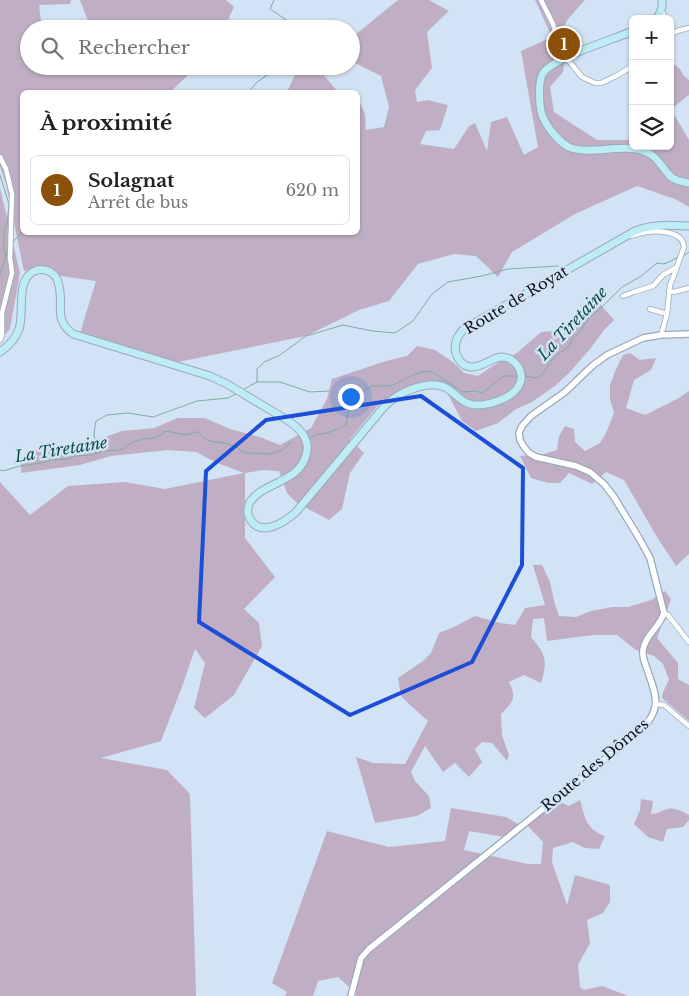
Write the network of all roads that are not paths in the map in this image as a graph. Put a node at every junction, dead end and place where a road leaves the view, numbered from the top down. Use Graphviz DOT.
graph roads {
  1 [pos="541,0"];
  2 [pos="662,0"];
  3 [pos="661,10"];
  4 [pos="658,15"];
  5 [pos="664,15"];
  6 [pos="689,28"];
  7 [pos="629,33"];
  8 [pos="674,33"];
  9 [pos="565,58"];
  10 [pos="629,69"];
  11 [pos="0,157"];
  12 [pos="689,183"];
  13 [pos="689,226"];
  14 [pos="628,234"];
  15 [pos="677,267"];
  16 [pos="689,288"];
  17 [pos="669,292"];
  18 [pos="623,296"];
  19 [pos="650,309"];
  20 [pos="667,314"];
  21 [pos="689,334"];
  22 [pos="660,335"];
  23 [pos="0,340"];
  24 [pos="0,352"];
  25 [pos="664,613"];
  26 [pos="689,642"];
  27 [pos="656,704"];
  28 [pos="689,726"];
  29 [pos="351,996"];
  1 -- 9 [label="street"];
  2 -- 3 [label="main road"];
  3 -- 4 [label="main road"];
  3 -- 5 [label="street"];
  6 -- 8 [label="street"];
  7 -- 9 [label="main road"];
  9 -- 10 [label="street"];
  9 -- 12 [label="main road"];
  11 -- 23 [label="street"];
  13 -- 14 [label="main road, Route de Royat"];
  14 -- 15 [label="street"];
  14 -- 24 [label="main road, Route de Royat"];
  15 -- 17 [label="street"];
  15 -- 18 [label="street"];
  16 -- 17 [label="street"];
  17 -- 20 [label="street"];
  19 -- 20 [label="street"];
  20 -- 22 [label="street"];
  21 -- 22 [label="street"];
  22 -- 25 [label="street"];
  25 -- 26 [label="street"];
  25 -- 27 [label="street, Route des Dômes"];
  27 -- 28 [label="street"];
  27 -- 29 [label="street, Route des Dômes"];
}
